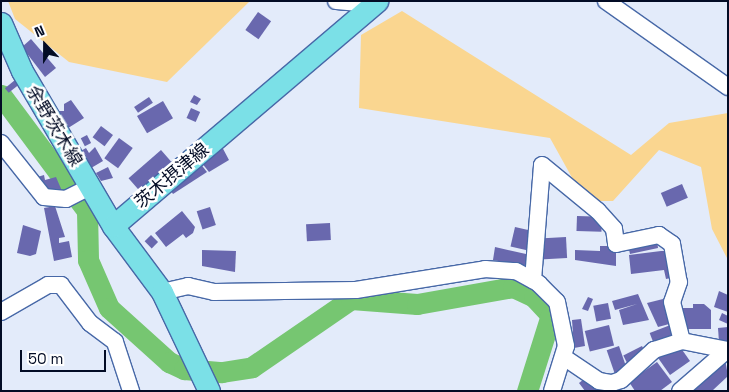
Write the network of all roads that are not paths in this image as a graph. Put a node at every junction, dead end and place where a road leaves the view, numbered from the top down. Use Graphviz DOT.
graph roads {
  1 [pos="336,1"];
  2 [pos="606,1"];
  3 [pos="375,3"];
  4 [pos="1,23"];
  5 [pos="728,87"];
  6 [pos="1,143"];
  7 [pos="91,186"];
  8 [pos="113,226"];
  9 [pos="533,280"];
  10 [pos="162,292"];
  11 [pos="1,312"];
  12 [pos="682,341"];
  13 [pos="726,351"];
  14 [pos="565,358"];
  15 [pos="207,386"];
  16 [pos="131,391"];
  17 [pos="552,391"];
  18 [pos="680,391"];
  1 -- 3 [label="street"];
  2 -- 5 [label="street"];
  3 -- 8 [label="main road, 茨木摂津線"];
  4 -- 7 [label="main road, 余野茨木線"];
  6 -- 7 [label="street"];
  7 -- 8 [label="main road, 余野茨木線"];
  8 -- 10 [label="main road"];
  9 -- 10 [label="street"];
  9 -- 12 [label="street"];
  9 -- 14 [label="street"];
  10 -- 15 [label="main road"];
  11 -- 16 [label="street"];
  12 -- 13 [label="street"];
  12 -- 14 [label="street"];
  13 -- 18 [label="street"];
  14 -- 17 [label="street"];
}
